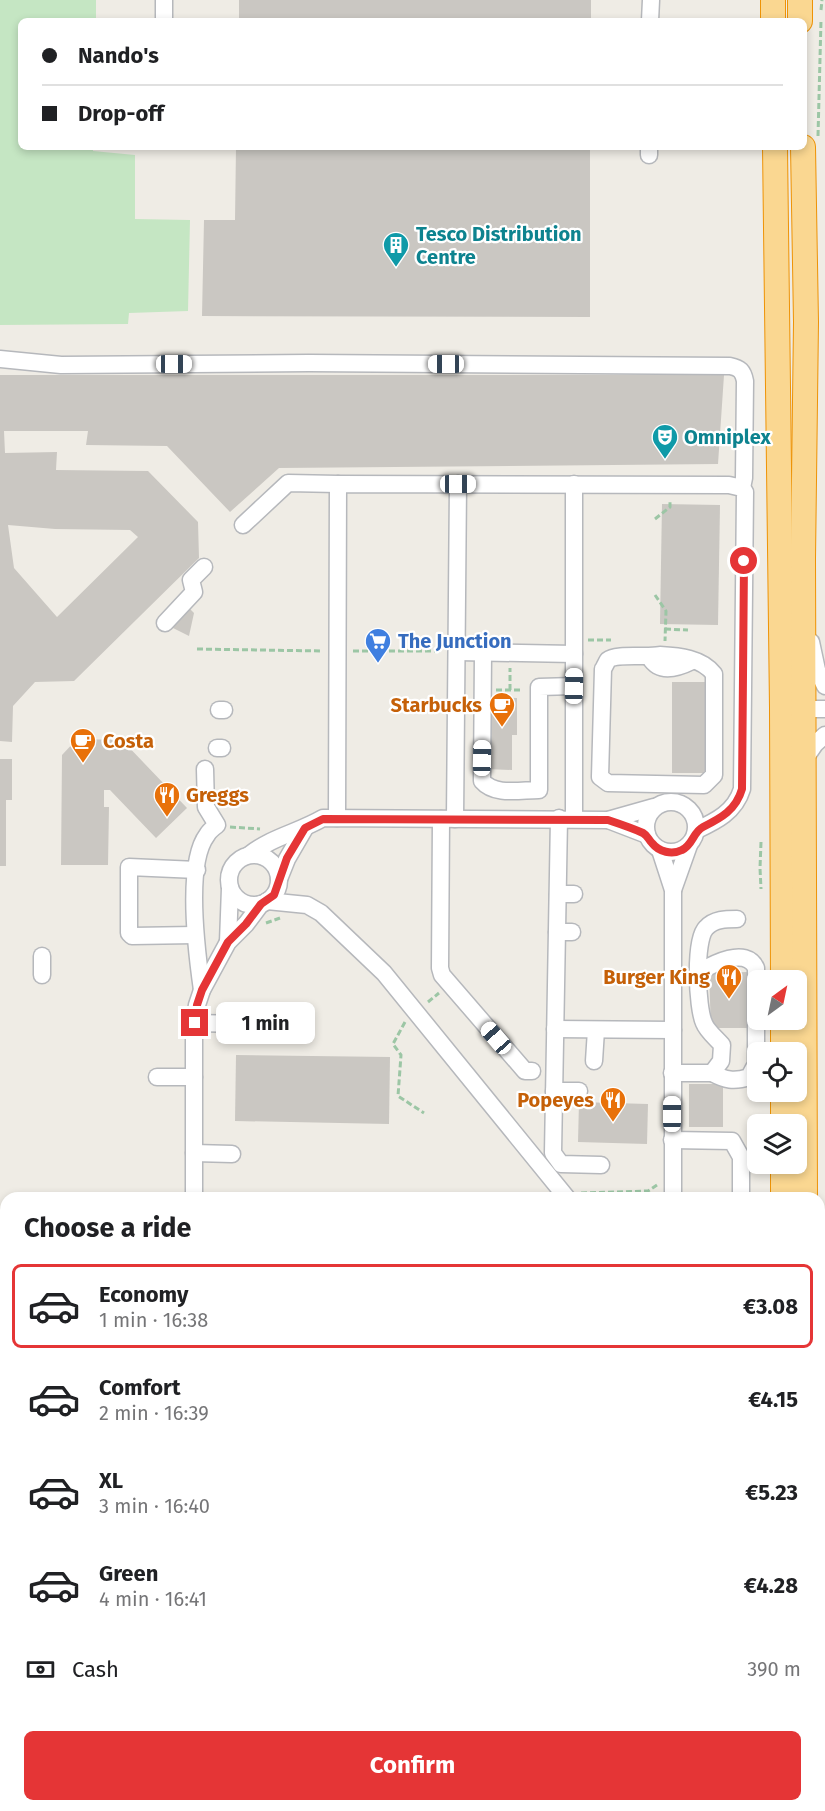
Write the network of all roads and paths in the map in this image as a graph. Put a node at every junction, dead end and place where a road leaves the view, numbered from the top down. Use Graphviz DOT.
graph roads {
  1 [pos="164,0"];
  2 [pos="651,0"];
  3 [pos="773,0"];
  4 [pos="800,0"];
  5 [pos="164,18"];
  6 [pos="650,18"];
  7 [pos="773,18"];
  8 [pos="800,18"];
  9 [pos="775,150"];
  10 [pos="803,150"];
  11 [pos="0,359"];
  12 [pos="338,483"];
  13 [pos="458,484"];
  14 [pos="574,484"];
  15 [pos="671,484"];
  16 [pos="742,488"];
  17 [pos="655,519"];
  18 [pos="243,525"];
  19 [pos="204,567"];
  20 [pos="804,615"];
  21 [pos="165,623"];
  22 [pos="665,630"];
  23 [pos="688,630"];
  24 [pos="456,652"];
  25 [pos="483,653"];
  26 [pos="574,654"];
  27 [pos="574,686"];
  28 [pos="825,686"];
  29 [pos="539,687"];
  30 [pos="483,690"];
  31 [pos="804,709"];
  32 [pos="591,733"];
  33 [pos="825,735"];
  34 [pos="804,760"];
  35 [pos="205,769"];
  36 [pos="654,807"];
  37 [pos="337,818"];
  38 [pos="448,819"];
  39 [pos="567,819"];
  40 [pos="608,820"];
  41 [pos="305,828"];
  42 [pos="647,835"];
  43 [pos="693,838"];
  44 [pos="660,850"];
  45 [pos="249,855"];
  46 [pos="197,870"];
  47 [pos="279,879"];
  48 [pos="230,888"];
  49 [pos="673,890"];
  50 [pos="264,902"];
  51 [pos="282,918"];
  52 [pos="737,919"];
  53 [pos="246,924"];
  54 [pos="195,935"];
  55 [pos="228,942"];
  56 [pos="42,956"];
  57 [pos="784,970"];
  58 [pos="699,972"];
  59 [pos="42,975"];
  60 [pos="202,990"];
  61 [pos="195,1023"];
  62 [pos="296,1025"];
  63 [pos="413,1029"];
  64 [pos="555,1029"];
  65 [pos="596,1030"];
  66 [pos="673,1030"];
  67 [pos="594,1061"];
  68 [pos="532,1071"];
  69 [pos="672,1073"];
  70 [pos="712,1073"];
  71 [pos="157,1077"];
  72 [pos="194,1077"];
  73 [pos="554,1091"];
  74 [pos="579,1091"];
  75 [pos="424,1113"];
  76 [pos="672,1140"];
  77 [pos="194,1153"];
  78 [pos="232,1154"];
  79 [pos="601,1165"];
  80 [pos="783,1174"];
  81 [pos="672,1175"];
  82 [pos="194,1192"];
  83 [pos="570,1192"];
  84 [pos="633,1192"];
  85 [pos="673,1192"];
  86 [pos="741,1192"];
  87 [pos="783,1192"];
  88 [pos="805,1192"];
  1 -- 5 [label="street"];
  2 -- 6 [label="street"];
  3 -- 7 [label="highway"];
  4 -- 8 [label="highway"];
  9 -- 31 [label="highway"];
  10 -- 20 [label="highway"];
  11 -- 16 [label="street"];
  12 -- 13 [label="street"];
  12 -- 18 [label="street"];
  12 -- 37 [label="street"];
  13 -- 14 [label="street"];
  13 -- 24 [label="street"];
  14 -- 15 [label="street"];
  14 -- 26 [label="street"];
  15 -- 16 [label="street"];
  15 -- 17 [label="path"];
  16 -- 43 [label="street"];
  19 -- 21 [label="street"];
  20 -- 28 [label="street"];
  20 -- 31 [label="highway"];
  22 -- 23 [label="path"];
  24 -- 25 [label="street"];
  24 -- 38 [label="street"];
  25 -- 26 [label="street"];
  25 -- 30 [label="street"];
  26 -- 27 [label="street"];
  27 -- 29 [label="street"];
  27 -- 32 [label="street"];
  29 -- 30 [label="path"];
  29 -- 30 [label="street"];
  31 -- 34 [label="highway"];
  31 -- 57 [label="highway"];
  32 -- 32 [label="street"];
  32 -- 39 [label="street"];
  33 -- 34 [label="street"];
  34 -- 88 [label="highway"];
  35 -- 46 [label="street"];
  36 -- 40 [label="street"];
  36 -- 42 [label="street"];
  36 -- 43 [label="street"];
  37 -- 38 [label="street"];
  37 -- 41 [label="street"];
  38 -- 39 [label="street"];
  38 -- 68 [label="street"];
  39 -- 40 [label="street"];
  39 -- 64 [label="street"];
  40 -- 42 [label="street"];
  41 -- 45 [label="street"];
  41 -- 47 [label="street"];
  42 -- 44 [label="street"];
  43 -- 44 [label="street"];
  43 -- 49 [label="street"];
  44 -- 49 [label="street"];
  45 -- 47 [label="street"];
  45 -- 48 [label="street"];
  46 -- 54 [label="street"];
  46 -- 54 [label="street"];
  47 -- 50 [label="street"];
  48 -- 50 [label="street"];
  48 -- 55 [label="street"];
  49 -- 66 [label="street"];
  50 -- 53 [label="street"];
  50 -- 83 [label="street"];
  51 -- 53 [label="path"];
  52 -- 58 [label="street"];
  53 -- 55 [label="street"];
  54 -- 60 [label="street"];
  55 -- 60 [label="street"];
  56 -- 59 [label="street"];
  58 -- 70 [label="street"];
  58 -- 70 [label="street"];
  60 -- 61 [label="street"];
  61 -- 62 [label="street"];
  61 -- 72 [label="street"];
  63 -- 75 [label="path"];
  64 -- 65 [label="street"];
  64 -- 73 [label="street"];
  65 -- 66 [label="street"];
  65 -- 67 [label="street"];
  66 -- 69 [label="street"];
  69 -- 70 [label="street"];
  69 -- 76 [label="street"];
  71 -- 72 [label="street"];
  72 -- 77 [label="street"];
  73 -- 74 [label="street"];
  73 -- 79 [label="street"];
  76 -- 81 [label="street"];
  76 -- 86 [label="street"];
  77 -- 78 [label="street"];
  77 -- 82 [label="street"];
  80 -- 87 [label="highway"];
  81 -- 84 [label="path"];
  81 -- 85 [label="street"];
}
